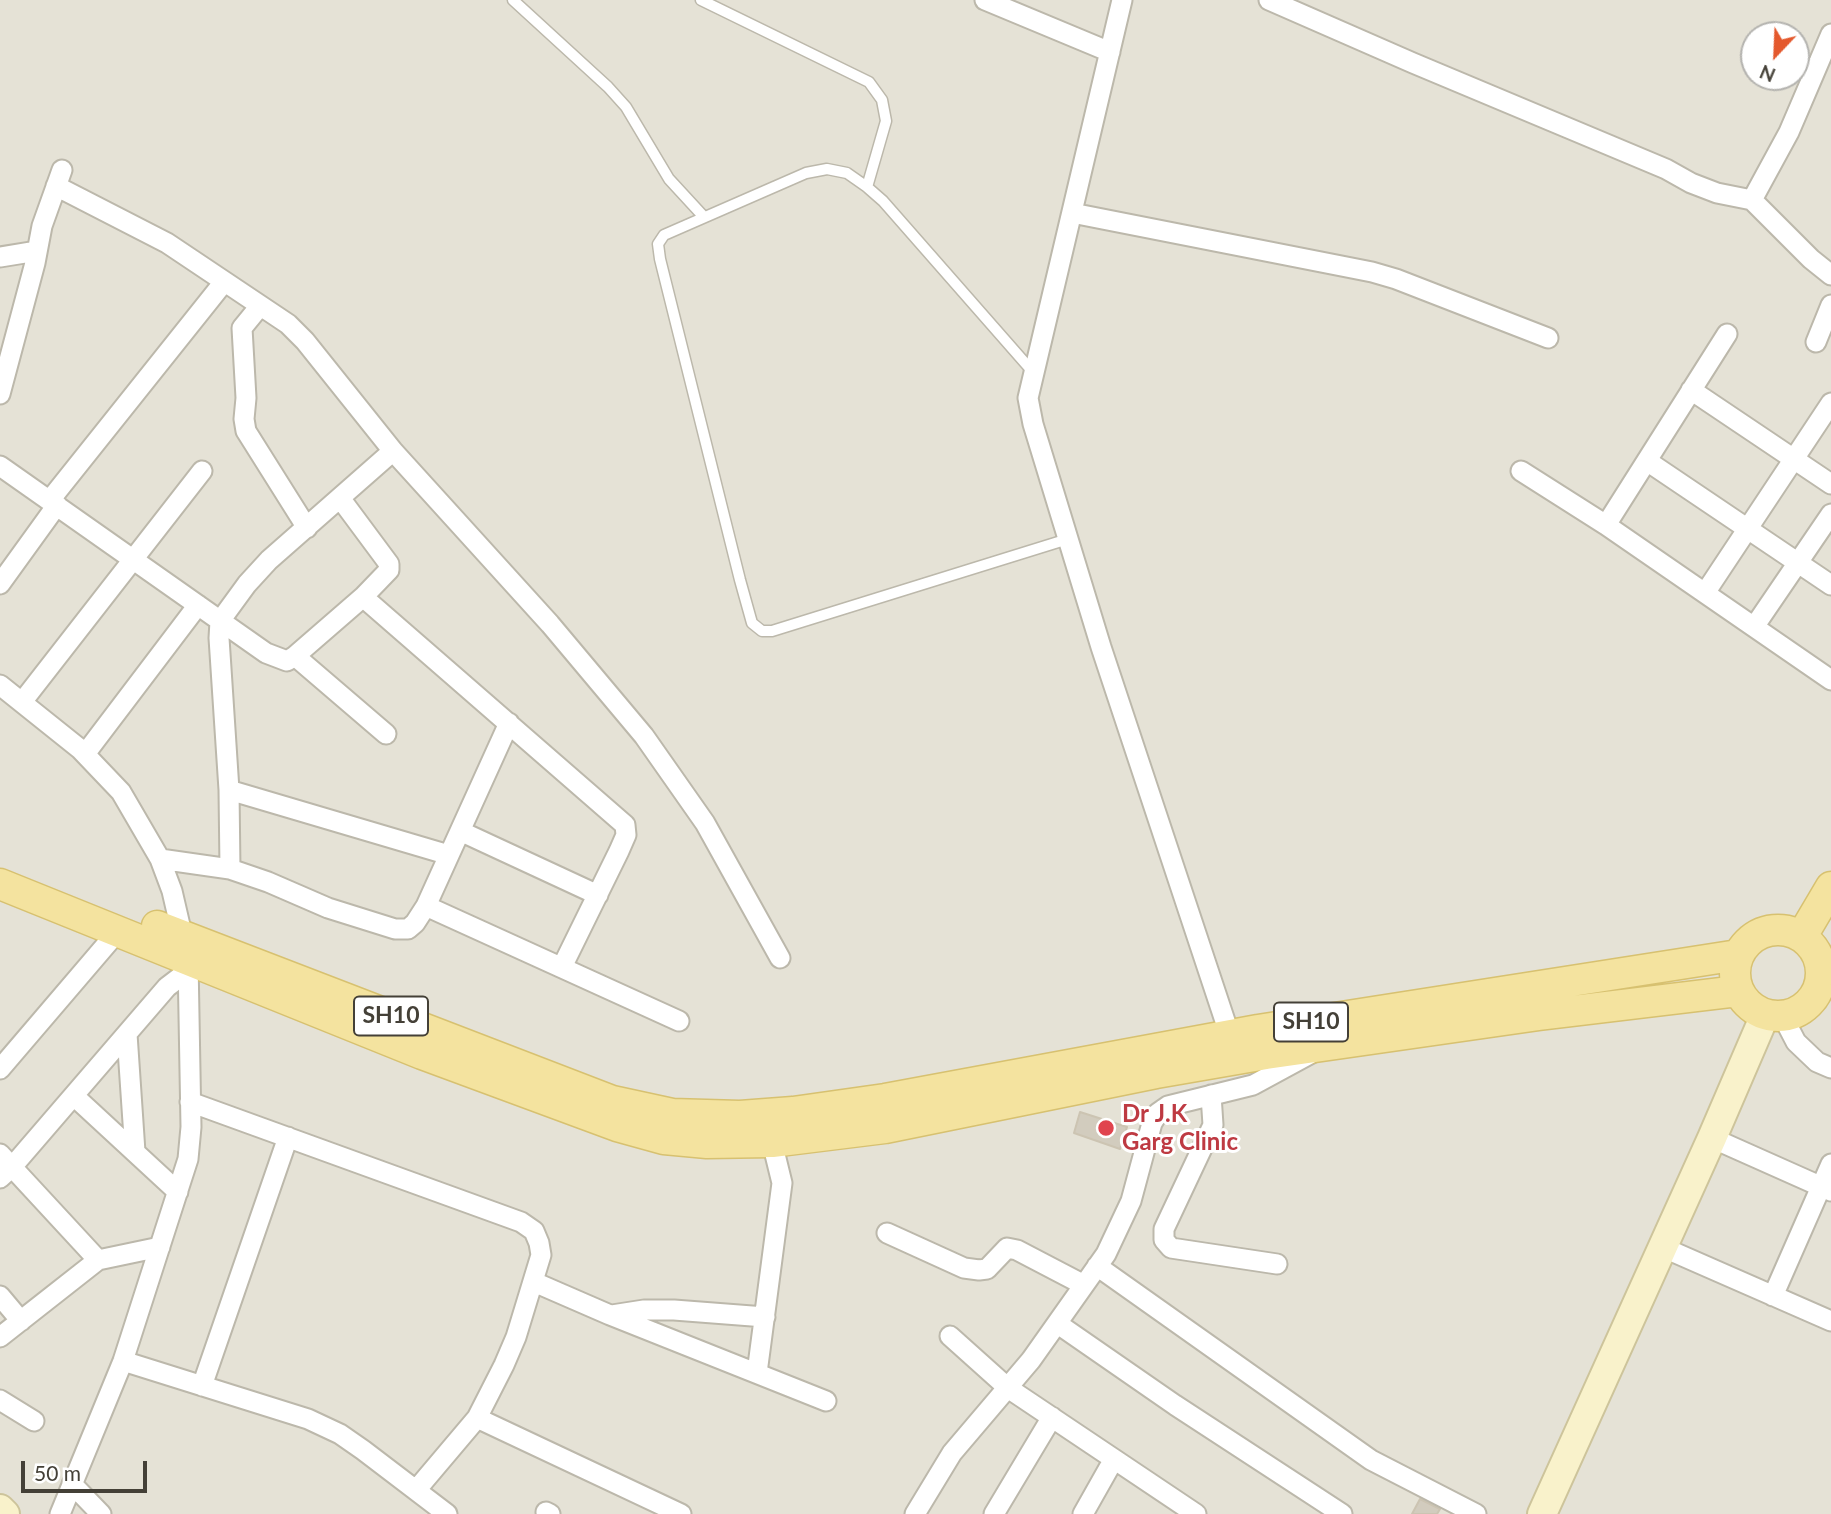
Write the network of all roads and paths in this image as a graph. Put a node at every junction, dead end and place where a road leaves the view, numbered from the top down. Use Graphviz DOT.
graph roads {
  1 [pos="513,0"];
  2 [pos="701,0"];
  3 [pos="985,0"];
  4 [pos="1122,0"];
  5 [pos="1269,0"];
  6 [pos="1831,34"];
  7 [pos="1110,52"];
  8 [pos="867,187"];
  9 [pos="1756,203"];
  10 [pos="1072,213"];
  11 [pos="704,217"];
  12 [pos="37,251"];
  13 [pos="0,257"];
  14 [pos="1831,275"];
  15 [pos="224,282"];
  16 [pos="260,306"];
  17 [pos="1831,306"];
  18 [pos="1727,334"];
  19 [pos="1548,338"];
  20 [pos="1816,342"];
  21 [pos="1033,372"];
  22 [pos="1691,390"];
  23 [pos="0,394"];
  24 [pos="1831,403"];
  25 [pos="393,451"];
  26 [pos="1794,459"];
  27 [pos="1647,461"];
  28 [pos="0,466"];
  29 [pos="202,471"];
  30 [pos="1521,471"];
  31 [pos="1831,484"];
  32 [pos="340,498"];
  33 [pos="54,503"];
  34 [pos="1831,514"];
  35 [pos="1606,525"];
  36 [pos="307,528"];
  37 [pos="1747,528"];
  38 [pos="1068,539"];
  39 [pos="134,559"];
  40 [pos="1798,562"];
  41 [pos="1,579"];
  42 [pos="1831,585"];
  43 [pos="1705,593"];
  44 [pos="363,597"];
  45 [pos="198,605"];
  46 [pos="220,621"];
  47 [pos="1754,627"];
  48 [pos="295,656"];
  49 [pos="1831,680"];
  50 [pos="0,685"];
  51 [pos="22,702"];
  52 [pos="509,723"];
  53 [pos="386,734"];
  54 [pos="85,754"];
  55 [pos="229,790"];
  56 [pos="460,831"];
  57 [pos="449,855"];
  58 [pos="160,859"];
  59 [pos="0,864"];
  60 [pos="230,869"];
  61 [pos="0,884"];
  62 [pos="1831,887"];
  63 [pos="598,895"];
  64 [pos="426,906"];
  65 [pos="118,931"];
  66 [pos="1738,955"];
  67 [pos="187,956"];
  68 [pos="1820,957"];
  69 [pos="780,958"];
  70 [pos="562,967"];
  71 [pos="1738,991"];
  72 [pos="1774,1016"];
  73 [pos="679,1021"];
  74 [pos="127,1034"];
  75 [pos="1325,1045"];
  76 [pos="1234,1047"];
  77 [pos="1831,1068"];
  78 [pos="0,1069"];
  79 [pos="1211,1095"];
  80 [pos="74,1096"];
  81 [pos="190,1102"];
  82 [pos="784,1131"];
  83 [pos="288,1137"];
  84 [pos="1712,1138"];
  85 [pos="135,1152"];
  86 [pos="1831,1164"];
  87 [pos="4,1166"];
  88 [pos="1826,1188"];
  89 [pos="178,1192"];
  90 [pos="887,1233"];
  91 [pos="160,1247"];
  92 [pos="1662,1247"];
  93 [pos="98,1260"];
  94 [pos="1277,1264"];
  95 [pos="1097,1266"];
  96 [pos="534,1282"];
  97 [pos="1084,1285"];
  98 [pos="0,1296"];
  99 [pos="1773,1296"];
  100 [pos="610,1315"];
  101 [pos="765,1317"];
  102 [pos="21,1321"];
  103 [pos="1831,1321"];
  104 [pos="1058,1324"];
  105 [pos="950,1336"];
  106 [pos="0,1337"];
  107 [pos="122,1361"];
  108 [pos="757,1373"];
  109 [pos="202,1386"];
  110 [pos="1008,1388"];
  111 [pos="0,1400"];
  112 [pos="826,1401"];
  113 [pos="1052,1417"];
  114 [pos="477,1418"];
  115 [pos="34,1421"];
  116 [pos="1114,1459"];
  117 [pos="72,1484"];
  118 [pos="417,1489"];
  119 [pos="1175,1508"];
  120 [pos="0,1509"];
  121 [pos="5,1514"];
  122 [pos="60,1514"];
  123 [pos="101,1514"];
  124 [pos="447,1514"];
  125 [pos="681,1514"];
  126 [pos="915,1514"];
  127 [pos="994,1514"];
  128 [pos="1083,1514"];
  129 [pos="1196,1514"];
  130 [pos="1342,1514"];
  131 [pos="1476,1514"];
  132 [pos="1542,1514"];
  1 -- 11 [label="lane"];
  2 -- 8 [label="lane"];
  3 -- 7 [label="street"];
  4 -- 7 [label="street"];
  5 -- 9 [label="street"];
  6 -- 9 [label="street"];
  7 -- 10 [label="street"];
  8 -- 11 [label="lane"];
  8 -- 21 [label="lane"];
  9 -- 14 [label="street"];
  10 -- 19 [label="street"];
  10 -- 21 [label="street"];
  11 -- 38 [label="lane"];
  12 -- 13 [label="street"];
  12 -- 15 [label="street"];
  12 -- 23 [label="street"];
  15 -- 16 [label="street"];
  15 -- 33 [label="street"];
  16 -- 25 [label="street"];
  16 -- 36 [label="street"];
  17 -- 20 [label="street"];
  18 -- 22 [label="street"];
  21 -- 38 [label="street"];
  22 -- 26 [label="street"];
  22 -- 27 [label="street"];
  24 -- 26 [label="street"];
  25 -- 32 [label="street"];
  25 -- 69 [label="street"];
  26 -- 31 [label="street"];
  26 -- 37 [label="street"];
  27 -- 35 [label="street"];
  27 -- 37 [label="street"];
  28 -- 33 [label="street"];
  29 -- 39 [label="street"];
  30 -- 35 [label="street"];
  32 -- 36 [label="street"];
  32 -- 44 [label="street"];
  33 -- 39 [label="street"];
  33 -- 41 [label="street"];
  34 -- 40 [label="street"];
  35 -- 43 [label="street"];
  36 -- 46 [label="street"];
  37 -- 40 [label="street"];
  37 -- 43 [label="street"];
  38 -- 76 [label="street"];
  39 -- 45 [label="street"];
  39 -- 51 [label="street"];
  40 -- 42 [label="street"];
  40 -- 47 [label="street"];
  43 -- 47 [label="street"];
  44 -- 48 [label="street"];
  44 -- 52 [label="street"];
  45 -- 46 [label="street"];
  45 -- 54 [label="street"];
  46 -- 48 [label="street"];
  46 -- 55 [label="street"];
  47 -- 49 [label="street"];
  48 -- 53 [label="street"];
  50 -- 51 [label="street"];
  51 -- 54 [label="street"];
  52 -- 56 [label="street"];
  52 -- 63 [label="street"];
  54 -- 58 [label="street"];
  55 -- 57 [label="street"];
  55 -- 60 [label="street"];
  56 -- 57 [label="street"];
  56 -- 63 [label="street"];
  57 -- 64 [label="street"];
  58 -- 60 [label="street"];
  58 -- 67 [label="street"];
  59 -- 67 [label="main road, SH10"];
  60 -- 64 [label="street"];
  61 -- 65 [label="main road, SH10"];
  62 -- 68 [label="main road"];
  63 -- 70 [label="street"];
  64 -- 70 [label="street"];
  65 -- 67 [label="main road, SH10"];
  65 -- 78 [label="street"];
  66 -- 68 [label="main road"];
  66 -- 71 [label="main road"];
  66 -- 76 [label="main road, SH10"];
  67 -- 74 [label="street"];
  67 -- 81 [label="street"];
  67 -- 82 [label="main road, SH10"];
  68 -- 72 [label="main road"];
  70 -- 73 [label="street"];
  71 -- 72 [label="main road"];
  71 -- 75 [label="main road, SH10"];
  72 -- 77 [label="street"];
  72 -- 84 [label="main road"];
  74 -- 80 [label="street"];
  74 -- 85 [label="street"];
  75 -- 76 [label="main road, SH10"];
  75 -- 79 [label="street"];
  76 -- 82 [label="main road, SH10"];
  79 -- 94 [label="street"];
  79 -- 95 [label="street"];
  80 -- 85 [label="street"];
  80 -- 87 [label="street"];
  81 -- 83 [label="street"];
  81 -- 89 [label="street"];
  82 -- 101 [label="street"];
  83 -- 96 [label="street"];
  83 -- 109 [label="street"];
  84 -- 88 [label="street"];
  84 -- 92 [label="main road"];
  85 -- 89 [label="street"];
  86 -- 88 [label="street"];
  87 -- 93 [label="street"];
  88 -- 99 [label="street"];
  89 -- 91 [label="street"];
  90 -- 97 [label="street"];
  91 -- 93 [label="street"];
  91 -- 107 [label="street"];
  92 -- 99 [label="street"];
  92 -- 132 [label="main road"];
  93 -- 102 [label="street"];
  95 -- 97 [label="street"];
  95 -- 131 [label="street"];
  96 -- 100 [label="street"];
  96 -- 114 [label="street"];
  97 -- 104 [label="street"];
  98 -- 102 [label="street"];
  99 -- 103 [label="street"];
  100 -- 101 [label="street"];
  100 -- 108 [label="street"];
  101 -- 108 [label="street"];
  102 -- 106 [label="street"];
  104 -- 110 [label="street"];
  104 -- 130 [label="street"];
  105 -- 110 [label="street"];
  107 -- 109 [label="street"];
  107 -- 117 [label="street"];
  108 -- 112 [label="street"];
  109 -- 118 [label="street"];
  110 -- 113 [label="street"];
  110 -- 126 [label="street"];
  111 -- 115 [label="street"];
  113 -- 116 [label="street"];
  113 -- 127 [label="street"];
  114 -- 118 [label="street"];
  114 -- 125 [label="street"];
  116 -- 119 [label="street"];
  116 -- 128 [label="street"];
  117 -- 122 [label="street"];
  117 -- 123 [label="street"];
  118 -- 124 [label="street"];
  119 -- 129 [label="street"];
  120 -- 121 [label="main road"];
}
